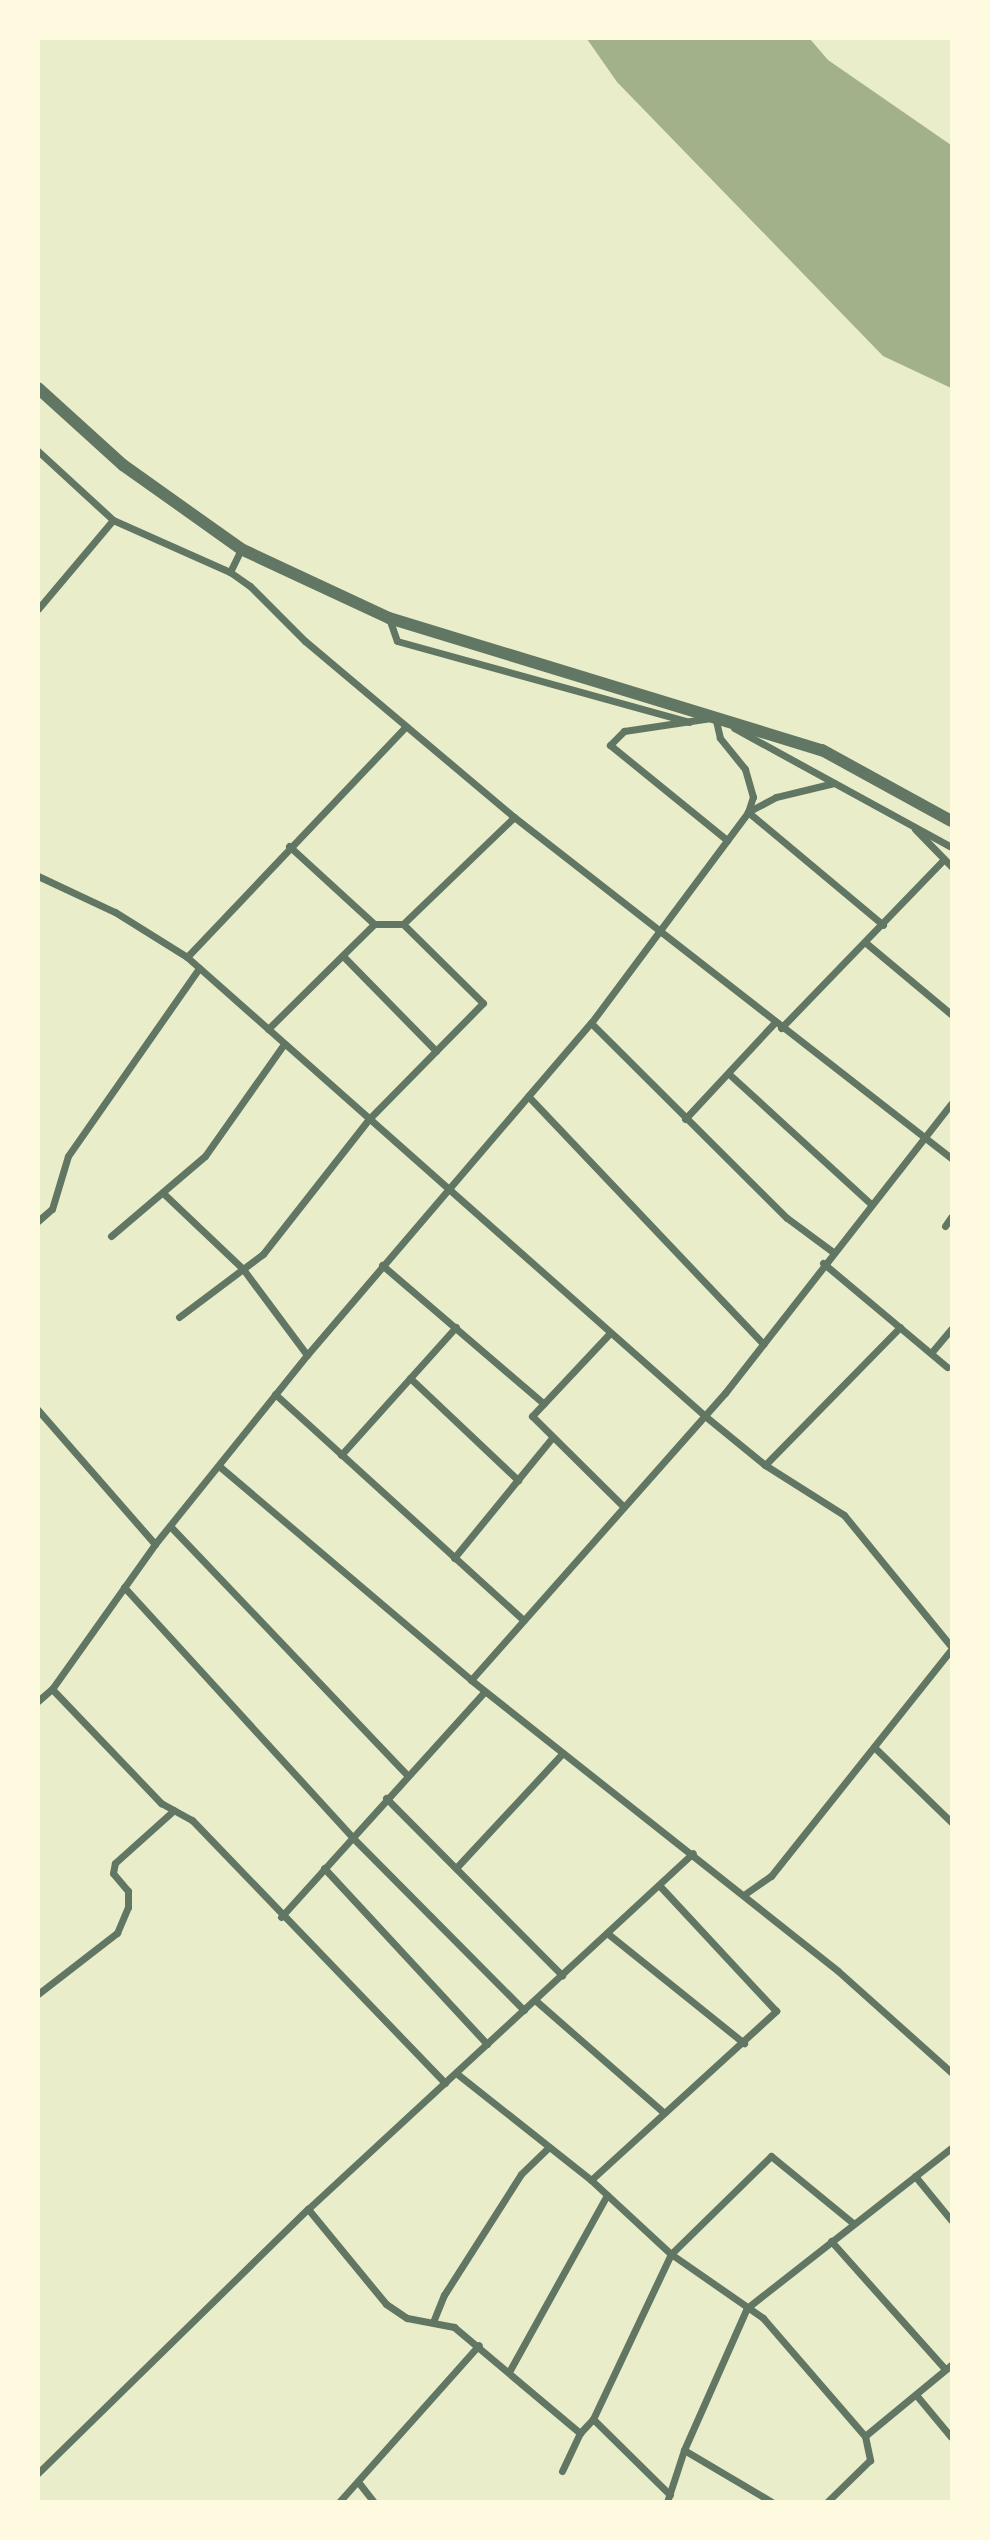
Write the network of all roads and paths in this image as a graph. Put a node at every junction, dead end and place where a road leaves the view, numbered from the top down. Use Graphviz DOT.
graph roads {
  1 [pos="38,388"];
  2 [pos="38,451"];
  3 [pos="113,520"];
  4 [pos="241,549"];
  5 [pos="230,572"];
  6 [pos="38,609"];
  7 [pos="389,618"];
  8 [pos="715,717"];
  9 [pos="693,723"];
  10 [pos="406,726"];
  11 [pos="834,783"];
  12 [pos="748,812"];
  13 [pos="514,817"];
  14 [pos="951,821"];
  15 [pos="909,824"];
  16 [pos="727,840"];
  17 [pos="289,846"];
  18 [pos="951,846"];
  19 [pos="942,861"];
  20 [pos="951,866"];
  21 [pos="38,876"];
  22 [pos="374,924"];
  23 [pos="403,924"];
  24 [pos="883,925"];
  25 [pos="660,933"];
  26 [pos="866,943"];
  27 [pos="343,956"];
  28 [pos="187,957"];
  29 [pos="199,968"];
  30 [pos="951,1014"];
  31 [pos="591,1023"];
  32 [pos="778,1025"];
  33 [pos="268,1029"];
  34 [pos="284,1044"];
  35 [pos="436,1051"];
  36 [pos="729,1074"];
  37 [pos="528,1096"];
  38 [pos="951,1104"];
  39 [pos="685,1119"];
  40 [pos="369,1120"];
  41 [pos="922,1139"];
  42 [pos="951,1158"];
  43 [pos="446,1189"];
  44 [pos="163,1193"];
  45 [pos="870,1203"];
  46 [pos="951,1217"];
  47 [pos="38,1221"];
  48 [pos="944,1226"];
  49 [pos="111,1236"];
  50 [pos="833,1252"];
  51 [pos="823,1263"];
  52 [pos="382,1265"];
  53 [pos="243,1269"];
  54 [pos="179,1317"];
  55 [pos="456,1327"];
  56 [pos="900,1327"];
  57 [pos="951,1329"];
  58 [pos="610,1333"];
  59 [pos="763,1343"];
  60 [pos="931,1353"];
  61 [pos="307,1355"];
  62 [pos="947,1367"];
  63 [pos="410,1378"];
  64 [pos="275,1394"];
  65 [pos="544,1404"];
  66 [pos="38,1410"];
  67 [pos="705,1416"];
  68 [pos="552,1438"];
  69 [pos="341,1455"];
  70 [pos="765,1465"];
  71 [pos="219,1466"];
  72 [pos="518,1480"];
  73 [pos="624,1507"];
  74 [pos="170,1526"];
  75 [pos="155,1544"];
  76 [pos="454,1558"];
  77 [pos="124,1587"];
  78 [pos="523,1620"];
  79 [pos="951,1648"];
  80 [pos="471,1680"];
  81 [pos="52,1689"];
  82 [pos="485,1691"];
  83 [pos="38,1701"];
  84 [pos="874,1747"];
  85 [pos="563,1753"];
  86 [pos="407,1775"];
  87 [pos="386,1798"];
  88 [pos="174,1810"];
  89 [pos="951,1822"];
  90 [pos="352,1837"];
  91 [pos="693,1853"];
  92 [pos="324,1868"];
  93 [pos="456,1868"];
  94 [pos="659,1885"];
  95 [pos="745,1894"];
  96 [pos="281,1917"];
  97 [pos="607,1933"];
  98 [pos="562,1975"];
  99 [pos="38,1994"];
  100 [pos="535,2000"];
  101 [pos="524,2010"];
  102 [pos="744,2043"];
  103 [pos="487,2044"];
  104 [pos="951,2072"];
  105 [pos="456,2073"];
  106 [pos="445,2083"];
  107 [pos="663,2112"];
  108 [pos="951,2148"];
  109 [pos="547,2149"];
  110 [pos="915,2176"];
  111 [pos="591,2180"];
  112 [pos="607,2195"];
  113 [pos="308,2209"];
  114 [pos="951,2220"];
  115 [pos="853,2223"];
  116 [pos="831,2241"];
  117 [pos="671,2254"];
  118 [pos="747,2308"];
  119 [pos="433,2322"];
  120 [pos="480,2345"];
  121 [pos="948,2367"];
  122 [pos="510,2370"];
  123 [pos="917,2396"];
  124 [pos="593,2419"];
  125 [pos="580,2433"];
  126 [pos="865,2436"];
  127 [pos="951,2437"];
  128 [pos="684,2450"];
  129 [pos="562,2471"];
  130 [pos="38,2473"];
  131 [pos="359,2483"];
  132 [pos="669,2498"];
  133 [pos="339,2501"];
  134 [pos="374,2501"];
  135 [pos="772,2501"];
  136 [pos="827,2501"];
  1 -- 4 [label="street"];
  2 -- 3 [label="street"];
  3 -- 5 [label="street"];
  3 -- 6 [label="street"];
  4 -- 5 [label="street"];
  4 -- 7 [label="street"];
  5 -- 10 [label="street"];
  7 -- 8 [label="street"];
  7 -- 9 [label="street"];
  8 -- 9 [label="street"];
  8 -- 11 [label="street"];
  8 -- 12 [label="street"];
  8 -- 14 [label="street"];
  9 -- 16 [label="street"];
  10 -- 13 [label="street"];
  10 -- 17 [label="street"];
  11 -- 12 [label="street"];
  11 -- 15 [label="street"];
  12 -- 16 [label="street"];
  12 -- 24 [label="street"];
  13 -- 23 [label="street"];
  13 -- 25 [label="street"];
  15 -- 18 [label="street"];
  15 -- 19 [label="street"];
  16 -- 25 [label="street"];
  17 -- 22 [label="street"];
  17 -- 28 [label="street"];
  19 -- 20 [label="street"];
  19 -- 24 [label="street"];
  21 -- 28 [label="street"];
  22 -- 23 [label="street"];
  22 -- 27 [label="street"];
  23 -- 35 [label="street"];
  24 -- 26 [label="street"];
  25 -- 31 [label="street"];
  25 -- 32 [label="street"];
  26 -- 30 [label="street"];
  26 -- 32 [label="street"];
  27 -- 33 [label="street"];
  27 -- 35 [label="street"];
  28 -- 29 [label="street"];
  29 -- 33 [label="street"];
  29 -- 47 [label="street"];
  31 -- 37 [label="street"];
  31 -- 39 [label="street"];
  32 -- 36 [label="street"];
  32 -- 41 [label="street"];
  33 -- 34 [label="street"];
  34 -- 40 [label="street"];
  34 -- 44 [label="street"];
  35 -- 40 [label="street"];
  36 -- 39 [label="street"];
  36 -- 45 [label="street"];
  37 -- 43 [label="street"];
  37 -- 59 [label="street"];
  38 -- 41 [label="street"];
  39 -- 50 [label="street"];
  40 -- 43 [label="street"];
  40 -- 53 [label="street"];
  41 -- 42 [label="street"];
  41 -- 45 [label="street"];
  43 -- 52 [label="street"];
  43 -- 58 [label="street"];
  44 -- 49 [label="street"];
  44 -- 53 [label="street"];
  45 -- 50 [label="street"];
  46 -- 48 [label="street"];
  50 -- 51 [label="street"];
  51 -- 56 [label="street"];
  51 -- 59 [label="street"];
  52 -- 55 [label="street"];
  52 -- 61 [label="street"];
  53 -- 54 [label="street"];
  53 -- 61 [label="street"];
  55 -- 63 [label="street"];
  55 -- 65 [label="street"];
  56 -- 60 [label="street"];
  56 -- 70 [label="street"];
  57 -- 60 [label="street"];
  58 -- 65 [label="street"];
  58 -- 67 [label="street"];
  59 -- 67 [label="street"];
  60 -- 62 [label="street"];
  61 -- 64 [label="street"];
  63 -- 69 [label="street"];
  63 -- 72 [label="street"];
  64 -- 69 [label="street"];
  64 -- 71 [label="street"];
  65 -- 68 [label="street"];
  66 -- 75 [label="street"];
  67 -- 70 [label="street"];
  67 -- 73 [label="street"];
  68 -- 72 [label="street"];
  68 -- 73 [label="street"];
  69 -- 76 [label="street"];
  70 -- 79 [label="street"];
  71 -- 74 [label="street"];
  71 -- 80 [label="street"];
  72 -- 76 [label="street"];
  73 -- 78 [label="street"];
  74 -- 75 [label="street"];
  74 -- 86 [label="street"];
  75 -- 77 [label="street"];
  76 -- 78 [label="street"];
  77 -- 81 [label="street"];
  77 -- 90 [label="street"];
  78 -- 80 [label="street"];
  79 -- 84 [label="street"];
  80 -- 82 [label="street"];
  81 -- 83 [label="street"];
  81 -- 88 [label="street"];
  82 -- 85 [label="street"];
  82 -- 86 [label="street"];
  84 -- 89 [label="street"];
  84 -- 95 [label="street"];
  85 -- 91 [label="street"];
  85 -- 93 [label="street"];
  86 -- 87 [label="street"];
  87 -- 90 [label="street"];
  87 -- 93 [label="street"];
  88 -- 96 [label="street"];
  88 -- 99 [label="street"];
  90 -- 92 [label="street"];
  90 -- 101 [label="street"];
  91 -- 94 [label="street"];
  91 -- 95 [label="street"];
  92 -- 96 [label="street"];
  92 -- 103 [label="street"];
  93 -- 98 [label="street"];
  94 -- 97 [label="street"];
  94 -- 102 [label="street"];
  95 -- 104 [label="street"];
  96 -- 106 [label="street"];
  97 -- 98 [label="street"];
  97 -- 102 [label="street"];
  98 -- 100 [label="street"];
  100 -- 101 [label="street"];
  100 -- 107 [label="street"];
  101 -- 103 [label="street"];
  102 -- 107 [label="street"];
  103 -- 105 [label="street"];
  105 -- 106 [label="street"];
  105 -- 109 [label="street"];
  106 -- 113 [label="street"];
  107 -- 111 [label="street"];
  108 -- 110 [label="street"];
  109 -- 111 [label="street"];
  109 -- 119 [label="street"];
  110 -- 114 [label="street"];
  110 -- 115 [label="street"];
  111 -- 112 [label="street"];
  112 -- 117 [label="street"];
  112 -- 122 [label="street"];
  113 -- 119 [label="street"];
  113 -- 130 [label="street"];
  115 -- 116 [label="street"];
  115 -- 117 [label="street"];
  116 -- 118 [label="street"];
  116 -- 121 [label="street"];
  117 -- 118 [label="street"];
  117 -- 124 [label="street"];
  118 -- 126 [label="street"];
  118 -- 128 [label="street"];
  119 -- 120 [label="street"];
  120 -- 122 [label="street"];
  120 -- 131 [label="street"];
  121 -- 123 [label="street"];
  122 -- 125 [label="street"];
  123 -- 126 [label="street"];
  123 -- 127 [label="street"];
  124 -- 125 [label="street"];
  124 -- 132 [label="street"];
  125 -- 129 [label="street"];
  126 -- 136 [label="street"];
  128 -- 132 [label="street"];
  128 -- 135 [label="street"];
  131 -- 133 [label="street"];
  131 -- 134 [label="street"];
}
